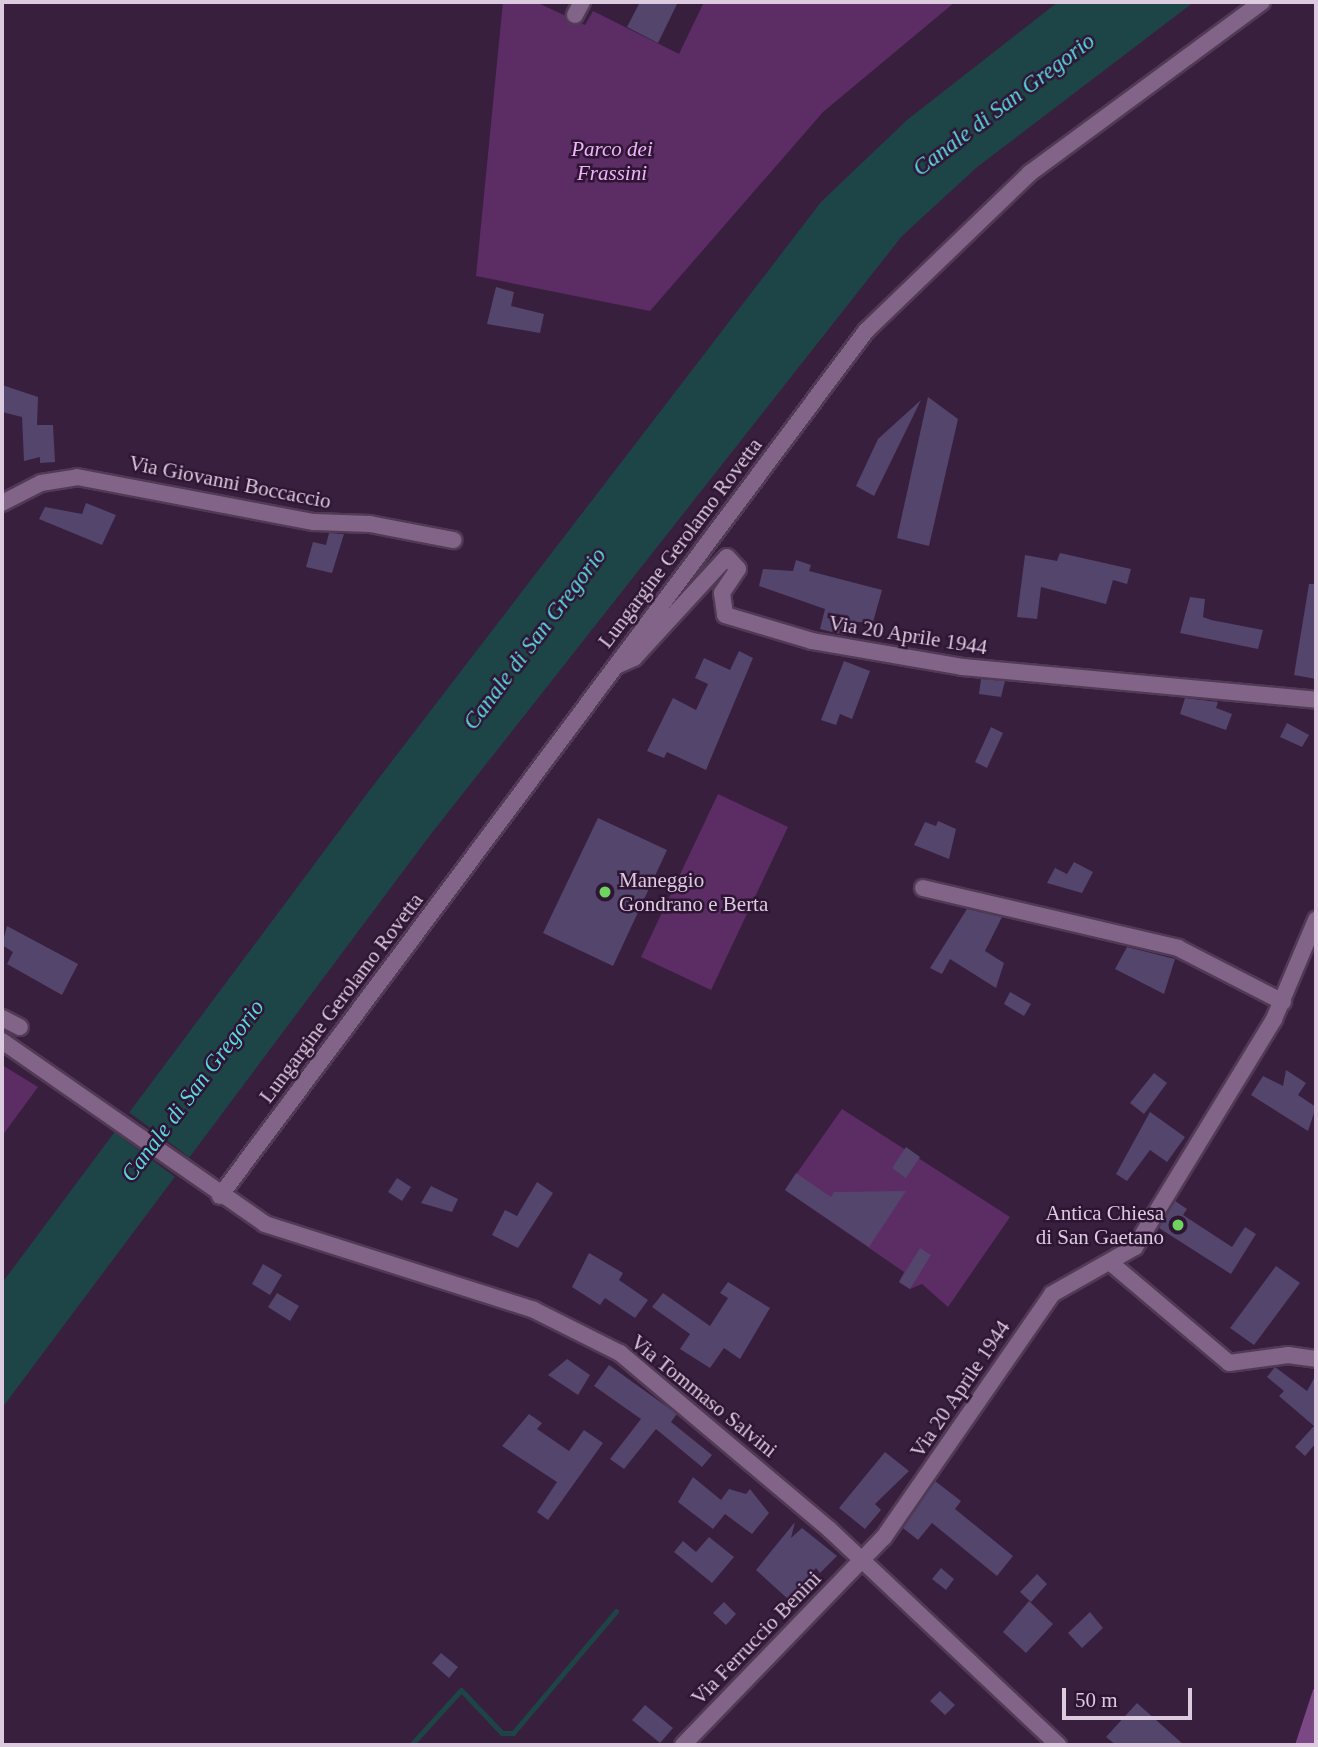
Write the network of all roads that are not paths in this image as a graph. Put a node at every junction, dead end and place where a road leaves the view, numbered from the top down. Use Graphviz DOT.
graph roads {
  1 [pos="1262,2"];
  2 [pos="2,503"];
  3 [pos="453,540"];
  4 [pos="614,666"];
  5 [pos="1316,700"];
  6 [pos="923,888"];
  7 [pos="1316,920"];
  8 [pos="1283,1002"];
  9 [pos="2,1018"];
  10 [pos="20,1027"];
  11 [pos="2,1041"];
  12 [pos="215,1192"];
  13 [pos="1112,1264"];
  14 [pos="1316,1359"];
  15 [pos="861,1561"];
  16 [pos="682,1745"];
  17 [pos="1058,1745"];
  1 -- 4 [label="street, Lungargine Gerolamo Rovetta"];
  2 -- 3 [label="street, Via Giovanni Boccaccio"];
  4 -- 5 [label="street, Via 20 Aprile 1944"];
  4 -- 12 [label="street, Lungargine Gerolamo Rovetta"];
  6 -- 8 [label="street"];
  7 -- 8 [label="street, Via 20 Aprile 1944"];
  8 -- 13 [label="street, Via 20 Aprile 1944"];
  9 -- 10 [label="street"];
  11 -- 12 [label="street, Via Tommaso Salvini"];
  12 -- 15 [label="street, Via Tommaso Salvini"];
  13 -- 14 [label="street"];
  13 -- 15 [label="street, Via 20 Aprile 1944"];
  15 -- 16 [label="street, Via Ferruccio Benini"];
  15 -- 17 [label="street, Via Tommaso Salvini"];
}
